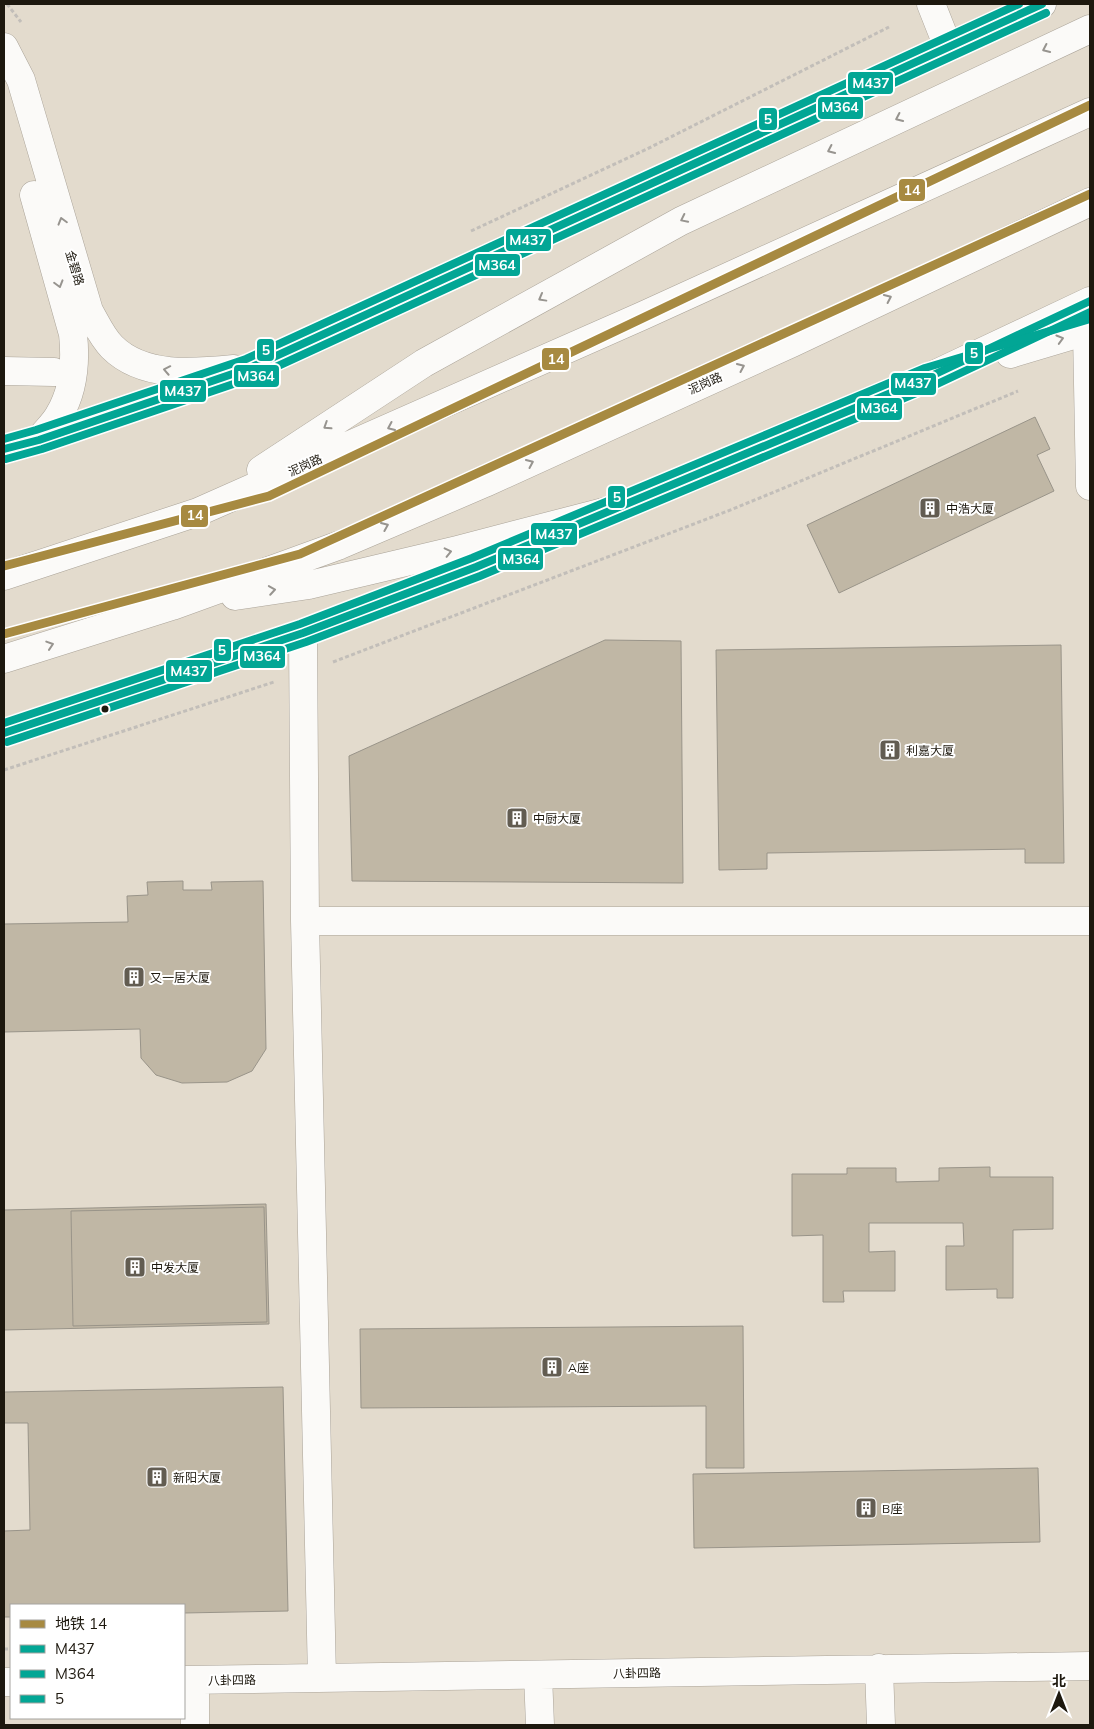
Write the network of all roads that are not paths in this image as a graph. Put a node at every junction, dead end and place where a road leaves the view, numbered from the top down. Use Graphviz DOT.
graph roads {
  1 [pos="931,4"];
  2 [pos="1006,4"];
  3 [pos="1018,4"];
  4 [pos="1042,4"];
  5 [pos="1090,29"];
  6 [pos="985,30"];
  7 [pos="948,46"];
  8 [pos="4,48"];
  9 [pos="4,85"];
  10 [pos="1090,112"];
  11 [pos="1090,202"];
  12 [pos="1090,301"];
  13 [pos="1089,331"];
  14 [pos="250,368"];
  15 [pos="4,371"];
  16 [pos="54,372"];
  17 [pos="929,377"];
  18 [pos="39,440"];
  19 [pos="4,449"];
  20 [pos="1090,486"];
  21 [pos="619,508"];
  22 [pos="198,512"];
  23 [pos="4,576"];
  24 [pos="172,606"];
  25 [pos="303,633"];
  26 [pos="4,659"];
  27 [pos="4,733"];
  28 [pos="305,921"];
  29 [pos="1090,922"];
  30 [pos="1090,1666"];
  31 [pos="879,1668"];
  32 [pos="538,1675"];
  33 [pos="322,1678"];
  34 [pos="189,1680"];
  35 [pos="195,1725"];
  36 [pos="540,1725"];
  37 [pos="881,1725"];
  1 -- 7 [label="main road"];
  2 -- 6 [label="main road"];
  3 -- 6 [label="main road"];
  4 -- 6 [label="main road"];
  5 -- 22 [label="main road, one-way"];
  6 -- 7 [label="main road"];
  7 -- 14 [label="main road"];
  14 -- 8 [label="main road, 金碧路, one-way"];
  9 -- 18 [label="main road, 金碧路, one-way"];
  10 -- 22 [label="main road, 泥岗路, one-way"];
  24 -- 11 [label="main road, 泥岗路, one-way"];
  12 -- 17 [label="main road"];
  17 -- 13 [label="main road, one-way"];
  13 -- 20 [label="main road"];
  14 -- 18 [label="main road"];
  15 -- 16 [label="main road"];
  17 -- 21 [label="main road"];
  18 -- 19 [label="main road"];
  24 -- 21 [label="main road, one-way"];
  21 -- 25 [label="main road"];
  22 -- 23 [label="main road, 泥岗路"];
  26 -- 24 [label="main road, 泥岗路, one-way"];
  25 -- 27 [label="main road"];
  25 -- 28 [label="main road"];
  28 -- 29 [label="main road"];
  28 -- 33 [label="main road"];
  30 -- 31 [label="main road, 八卦四路"];
  31 -- 32 [label="main road, 八卦四路"];
  31 -- 37 [label="main road"];
  32 -- 33 [label="main road, 八卦四路"];
  32 -- 36 [label="main road"];
  33 -- 34 [label="main road, 八卦四路"];
  34 -- 35 [label="main road"];
}
